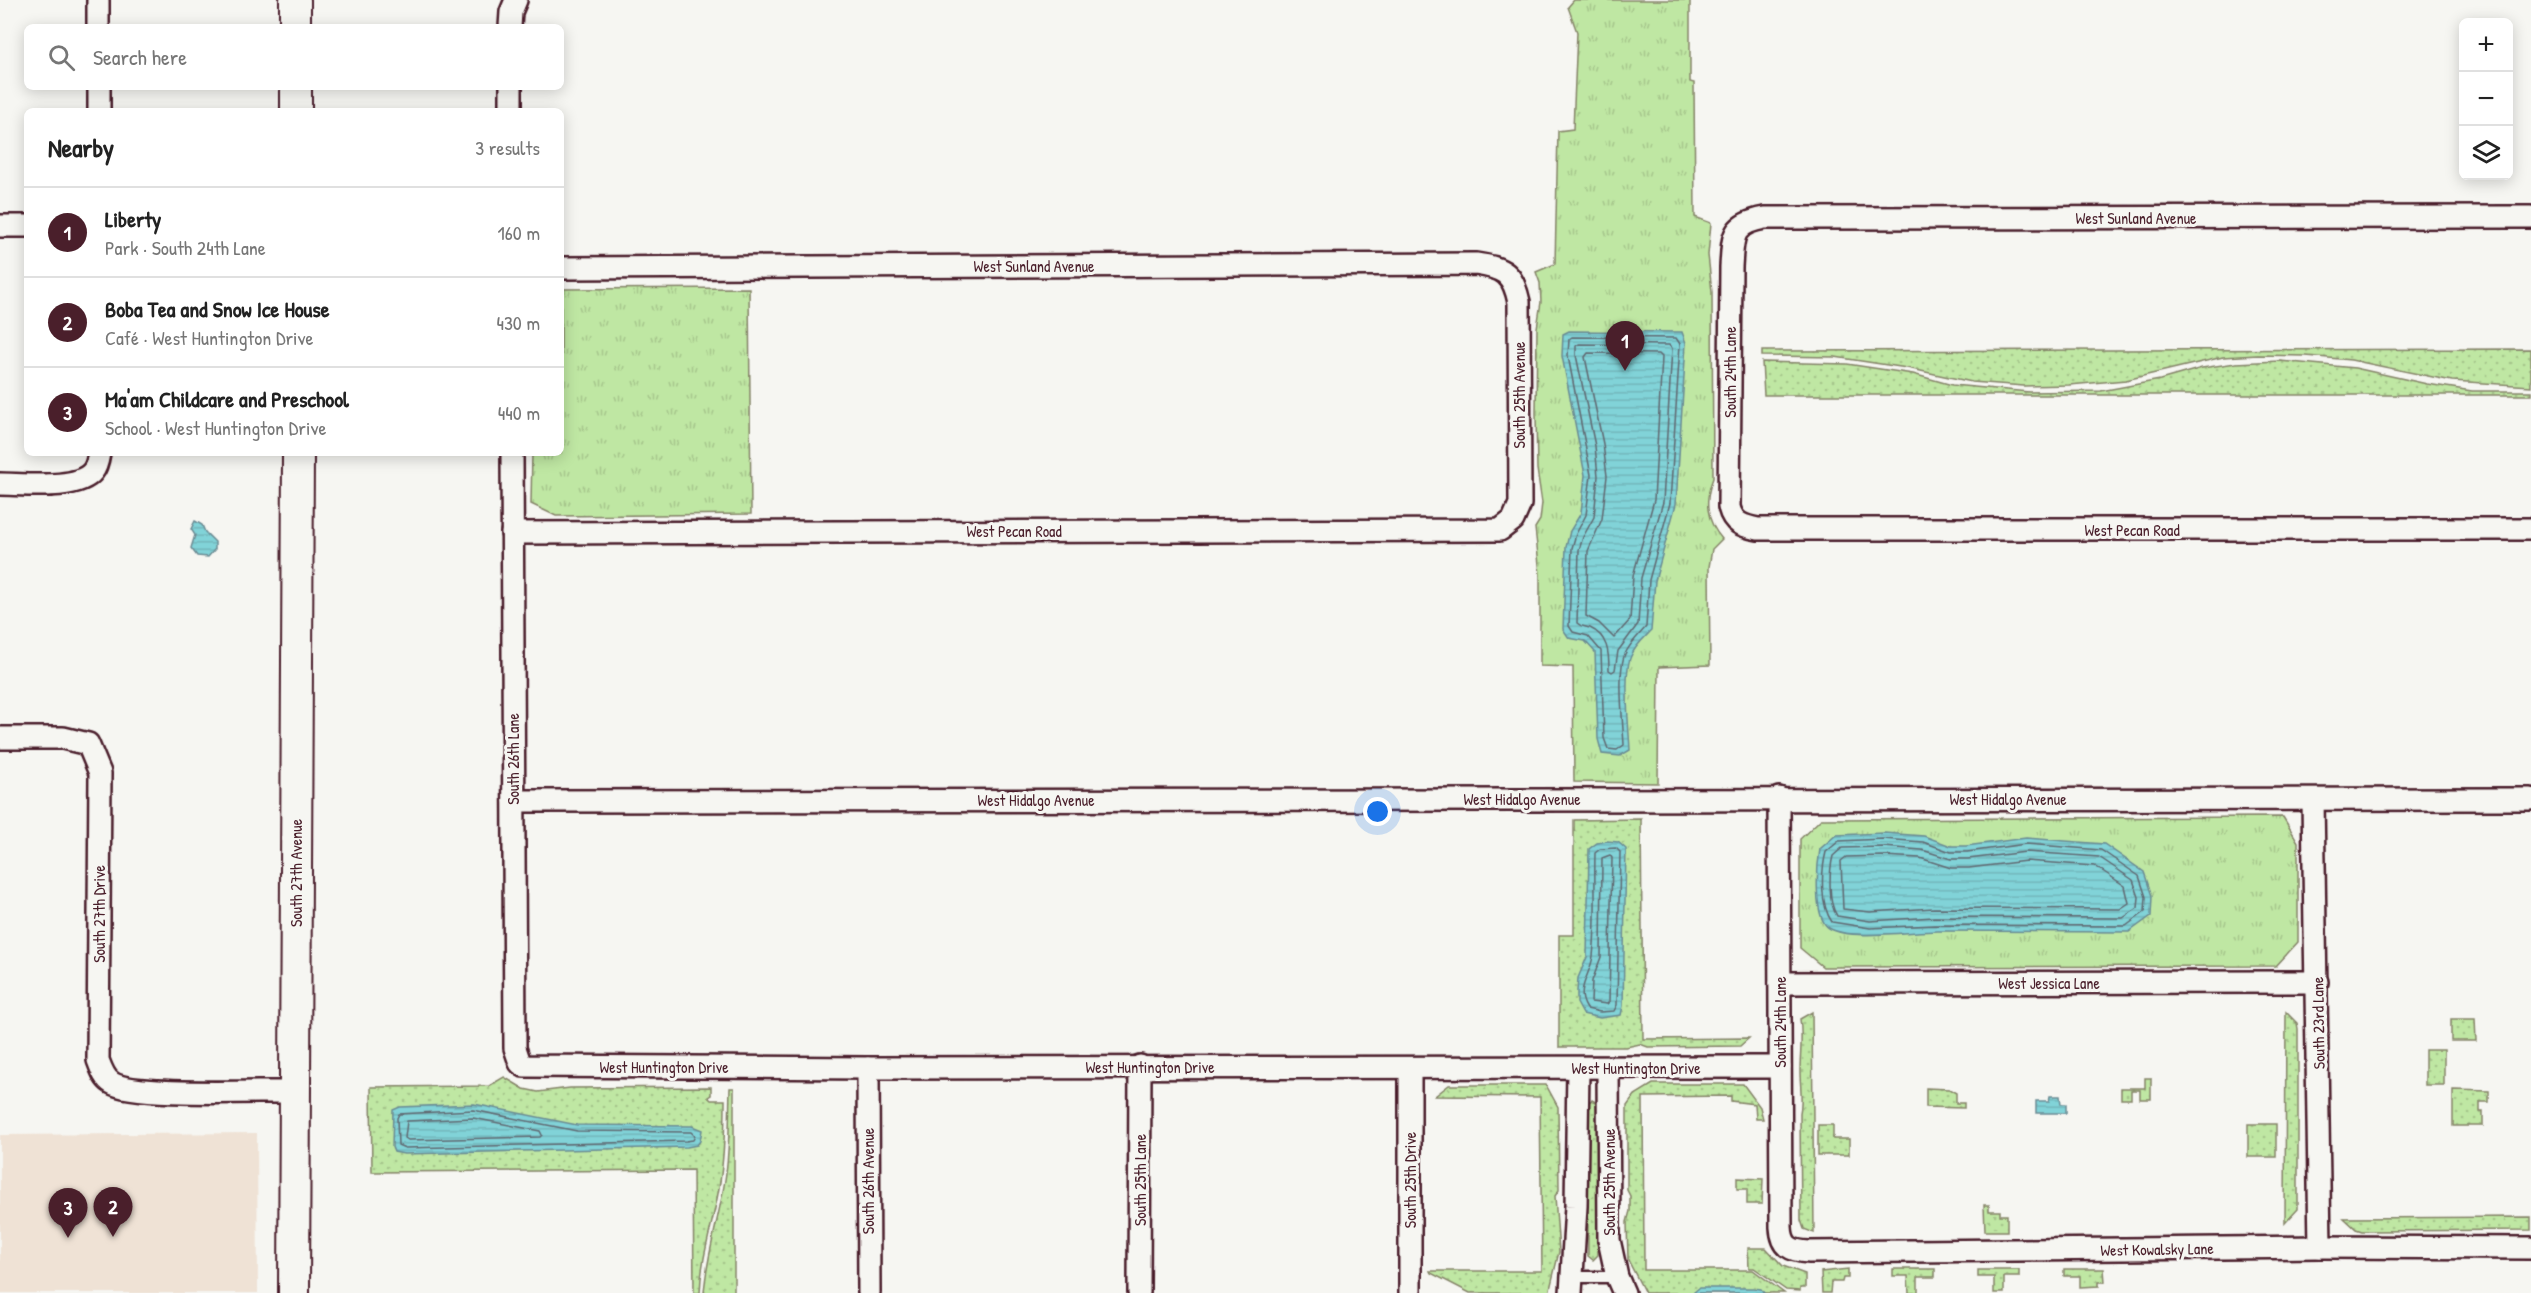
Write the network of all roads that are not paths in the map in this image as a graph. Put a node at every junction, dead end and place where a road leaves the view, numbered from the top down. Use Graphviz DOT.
graph roads {
  1 [pos="98,0"];
  2 [pos="295,0"];
  3 [pos="516,0"];
  4 [pos="98,24"];
  5 [pos="295,24"];
  6 [pos="510,24"];
  7 [pos="99,90"];
  8 [pos="296,90"];
  9 [pos="511,90"];
  10 [pos="99,108"];
  11 [pos="296,108"];
  12 [pos="511,108"];
  13 [pos="2531,217"];
  14 [pos="1741,225"];
  15 [pos="0,226"];
  16 [pos="24,226"];
  17 [pos="564,268"];
  18 [pos="1506,273"];
  19 [pos="98,456"];
  20 [pos="298,456"];
  21 [pos="512,456"];
  22 [pos="0,484"];
  23 [pos="1513,520"];
  24 [pos="1734,520"];
  25 [pos="2531,529"];
  26 [pos="512,533"];
  27 [pos="0,738"];
  28 [pos="1779,798"];
  29 [pos="2531,799"];
  30 [pos="2313,800"];
  31 [pos="514,801"];
  32 [pos="2317,982"];
  33 [pos="1780,983"];
  34 [pos="520,1063"];
  35 [pos="1140,1066"];
  36 [pos="1780,1067"];
  37 [pos="868,1068"];
  38 [pos="1410,1068"];
  39 [pos="1578,1068"];
  40 [pos="1608,1068"];
  41 [pos="296,1092"];
  42 [pos="1785,1245"];
  43 [pos="2320,1247"];
  44 [pos="2531,1248"];
  45 [pos="1572,1285"];
  46 [pos="1620,1285"];
  47 [pos="294,1293"];
  48 [pos="869,1293"];
  49 [pos="1139,1293"];
  50 [pos="1410,1293"];
  1 -- 4 [label="street"];
  2 -- 5 [label="main road"];
  3 -- 6 [label="street"];
  7 -- 10 [label="street"];
  8 -- 11 [label="main road"];
  9 -- 12 [label="street"];
  13 -- 14 [label="street, West Sunland Avenue"];
  14 -- 24 [label="street, South 24th Lane"];
  15 -- 16 [label="street"];
  17 -- 18 [label="street, West Sunland Avenue"];
  18 -- 23 [label="street, South 25th Avenue"];
  19 -- 22 [label="street"];
  20 -- 41 [label="main road, South 27th Avenue"];
  21 -- 26 [label="street, South 26th Lane"];
  23 -- 26 [label="street, West Pecan Road"];
  24 -- 25 [label="street, West Pecan Road"];
  26 -- 31 [label="street, South 26th Lane"];
  27 -- 41 [label="street, South 27th Drive"];
  28 -- 30 [label="street, West Hidalgo Avenue"];
  28 -- 31 [label="street, West Hidalgo Avenue"];
  28 -- 33 [label="street, South 24th Lane"];
  29 -- 30 [label="street, West Hidalgo Avenue"];
  30 -- 32 [label="street, South 23rd Lane"];
  31 -- 34 [label="street, South 26th Lane"];
  32 -- 33 [label="street, West Jessica Lane"];
  32 -- 43 [label="street, South 23rd Lane"];
  33 -- 36 [label="street, South 24th Lane"];
  34 -- 37 [label="street, West Huntington Drive"];
  35 -- 37 [label="street, West Huntington Drive"];
  35 -- 38 [label="street, West Huntington Drive"];
  35 -- 49 [label="street, South 25th Lane"];
  36 -- 40 [label="street, West Huntington Drive"];
  36 -- 42 [label="street, South 24th Lane"];
  37 -- 48 [label="street, South 26th Avenue"];
  38 -- 39 [label="street, West Huntington Drive"];
  38 -- 50 [label="street, South 25th Drive"];
  39 -- 40 [label="street, West Huntington Drive"];
  39 -- 45 [label="street, South 25th Avenue"];
  40 -- 46 [label="street, South 25th Avenue"];
  41 -- 47 [label="main road, South 27th Avenue"];
  42 -- 43 [label="street, West Kowalsky Lane"];
  43 -- 44 [label="street, West Kowalsky Lane"];
  45 -- 46 [label="lane"];
}
